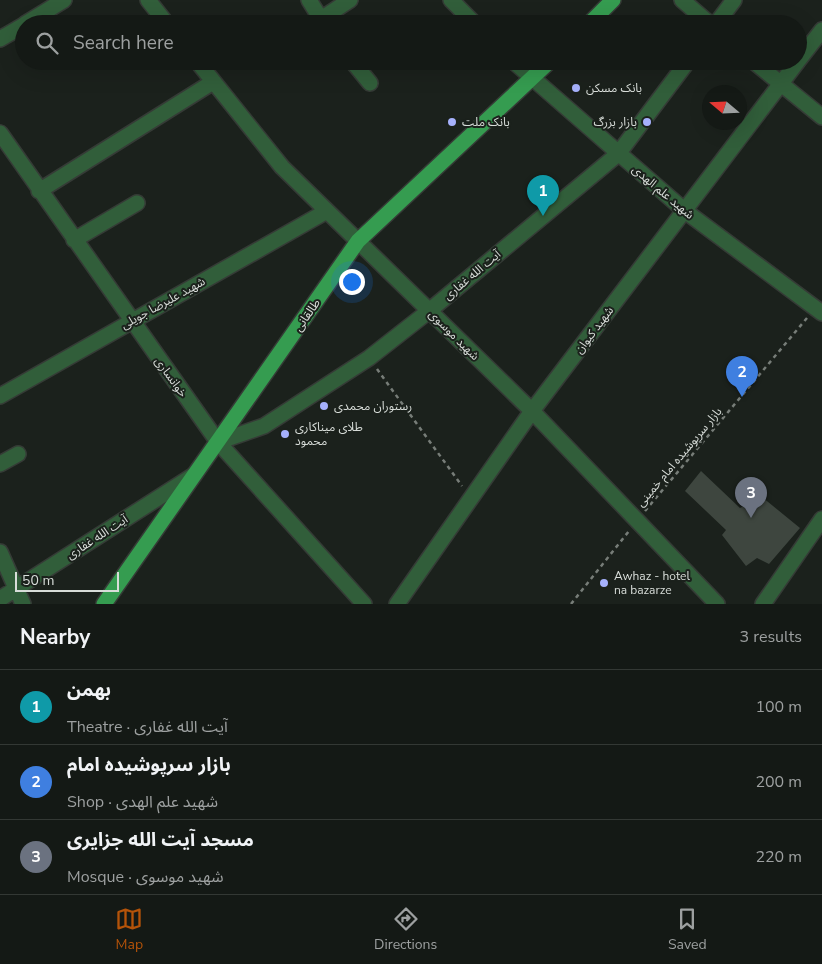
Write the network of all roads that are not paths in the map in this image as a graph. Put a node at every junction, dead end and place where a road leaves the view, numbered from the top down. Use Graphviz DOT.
graph roads {
  1 [pos="64,0"];
  2 [pos="148,0"];
  3 [pos="309,0"];
  4 [pos="350,0"];
  5 [pos="451,0"];
  6 [pos="614,0"];
  7 [pos="682,0"];
  8 [pos="734,0"];
  9 [pos="39,15"];
  10 [pos="160,15"];
  11 [pos="318,15"];
  12 [pos="331,15"];
  13 [pos="466,15"];
  14 [pos="598,15"];
  15 [pos="700,15"];
  16 [pos="723,15"];
  17 [pos="15,30"];
  18 [pos="822,30"];
  19 [pos="0,39"];
  20 [pos="807,49"];
  21 [pos="204,70"];
  22 [pos="359,70"];
  23 [pos="522,70"];
  24 [pos="540,70"];
  25 [pos="681,70"];
  26 [pos="763,70"];
  27 [pos="791,70"];
  28 [pos="531,79"];
  29 [pos="213,82"];
  30 [pos="370,83"];
  31 [pos="780,85"];
  32 [pos="822,117"];
  33 [pos="0,133"];
  34 [pos="618,154"];
  35 [pos="39,191"];
  36 [pos="137,203"];
  37 [pos="327,211"];
  38 [pos="684,211"];
  39 [pos="74,240"];
  40 [pos="358,241"];
  41 [pos="819,310"];
  42 [pos="429,311"];
  43 [pos="131,322"];
  44 [pos="0,396"];
  45 [pos="532,411"];
  46 [pos="218,442"];
  47 [pos="18,454"];
  48 [pos="0,464"];
  49 [pos="194,475"];
  50 [pos="822,519"];
  51 [pos="0,552"];
  52 [pos="17,589"];
  53 [pos="0,600"];
  54 [pos="24,604"];
  55 [pos="104,604"];
  56 [pos="364,604"];
  57 [pos="397,604"];
  58 [pos="717,604"];
  59 [pos="763,604"];
  1 -- 9 [label="street"];
  2 -- 10 [label="street"];
  3 -- 11 [label="street"];
  4 -- 12 [label="street"];
  5 -- 13 [label="street"];
  6 -- 14 [label="main road"];
  7 -- 15 [label="street"];
  8 -- 16 [label="street"];
  17 -- 19 [label="street"];
  18 -- 20 [label="street, شهید کیوان"];
  21 -- 29 [label="street, شهید موسوی"];
  22 -- 30 [label="street"];
  23 -- 28 [label="street, شهید علم الهدی"];
  24 -- 28 [label="main road, طالقانی"];
  25 -- 34 [label="street, آیت الله غفاری"];
  26 -- 31 [label="street"];
  27 -- 31 [label="street, شهید کیوان"];
  28 -- 34 [label="street, شهید علم الهدی"];
  28 -- 40 [label="main road, طالقانی"];
  29 -- 35 [label="street"];
  29 -- 37 [label="street, شهید موسوی"];
  31 -- 32 [label="street"];
  31 -- 38 [label="street, شهید کیوان"];
  33 -- 35 [label="street, خوانساری"];
  34 -- 38 [label="street, شهید علم الهدی"];
  34 -- 42 [label="street, آیت الله غفاری"];
  35 -- 39 [label="street, خوانساری"];
  36 -- 39 [label="street"];
  37 -- 40 [label="street, شهید موسوی"];
  37 -- 43 [label="street, شهید علیرضا جویلی"];
  38 -- 41 [label="street, شهید علم الهدی"];
  38 -- 45 [label="street, شهید کیوان"];
  39 -- 43 [label="street, خوانساری"];
  40 -- 42 [label="street, شهید موسوی"];
  40 -- 46 [label="main road, طالقانی"];
  42 -- 45 [label="street, شهید موسوی"];
  42 -- 46 [label="street, آیت الله غفاری"];
  43 -- 44 [label="street, شهید علیرضا جویلی"];
  43 -- 46 [label="street, خوانساری"];
  45 -- 57 [label="street, شهید کیوان"];
  45 -- 58 [label="street, شهید موسوی"];
  46 -- 49 [label="main road, طالقانی"];
  46 -- 56 [label="street, خوانساری"];
  47 -- 48 [label="street"];
  49 -- 52 [label="street, آیت الله غفاری"];
  49 -- 55 [label="main road, طالقانی"];
  50 -- 59 [label="street"];
  51 -- 52 [label="street"];
  52 -- 53 [label="street, آیت الله غفاری"];
  52 -- 54 [label="street"];
}
